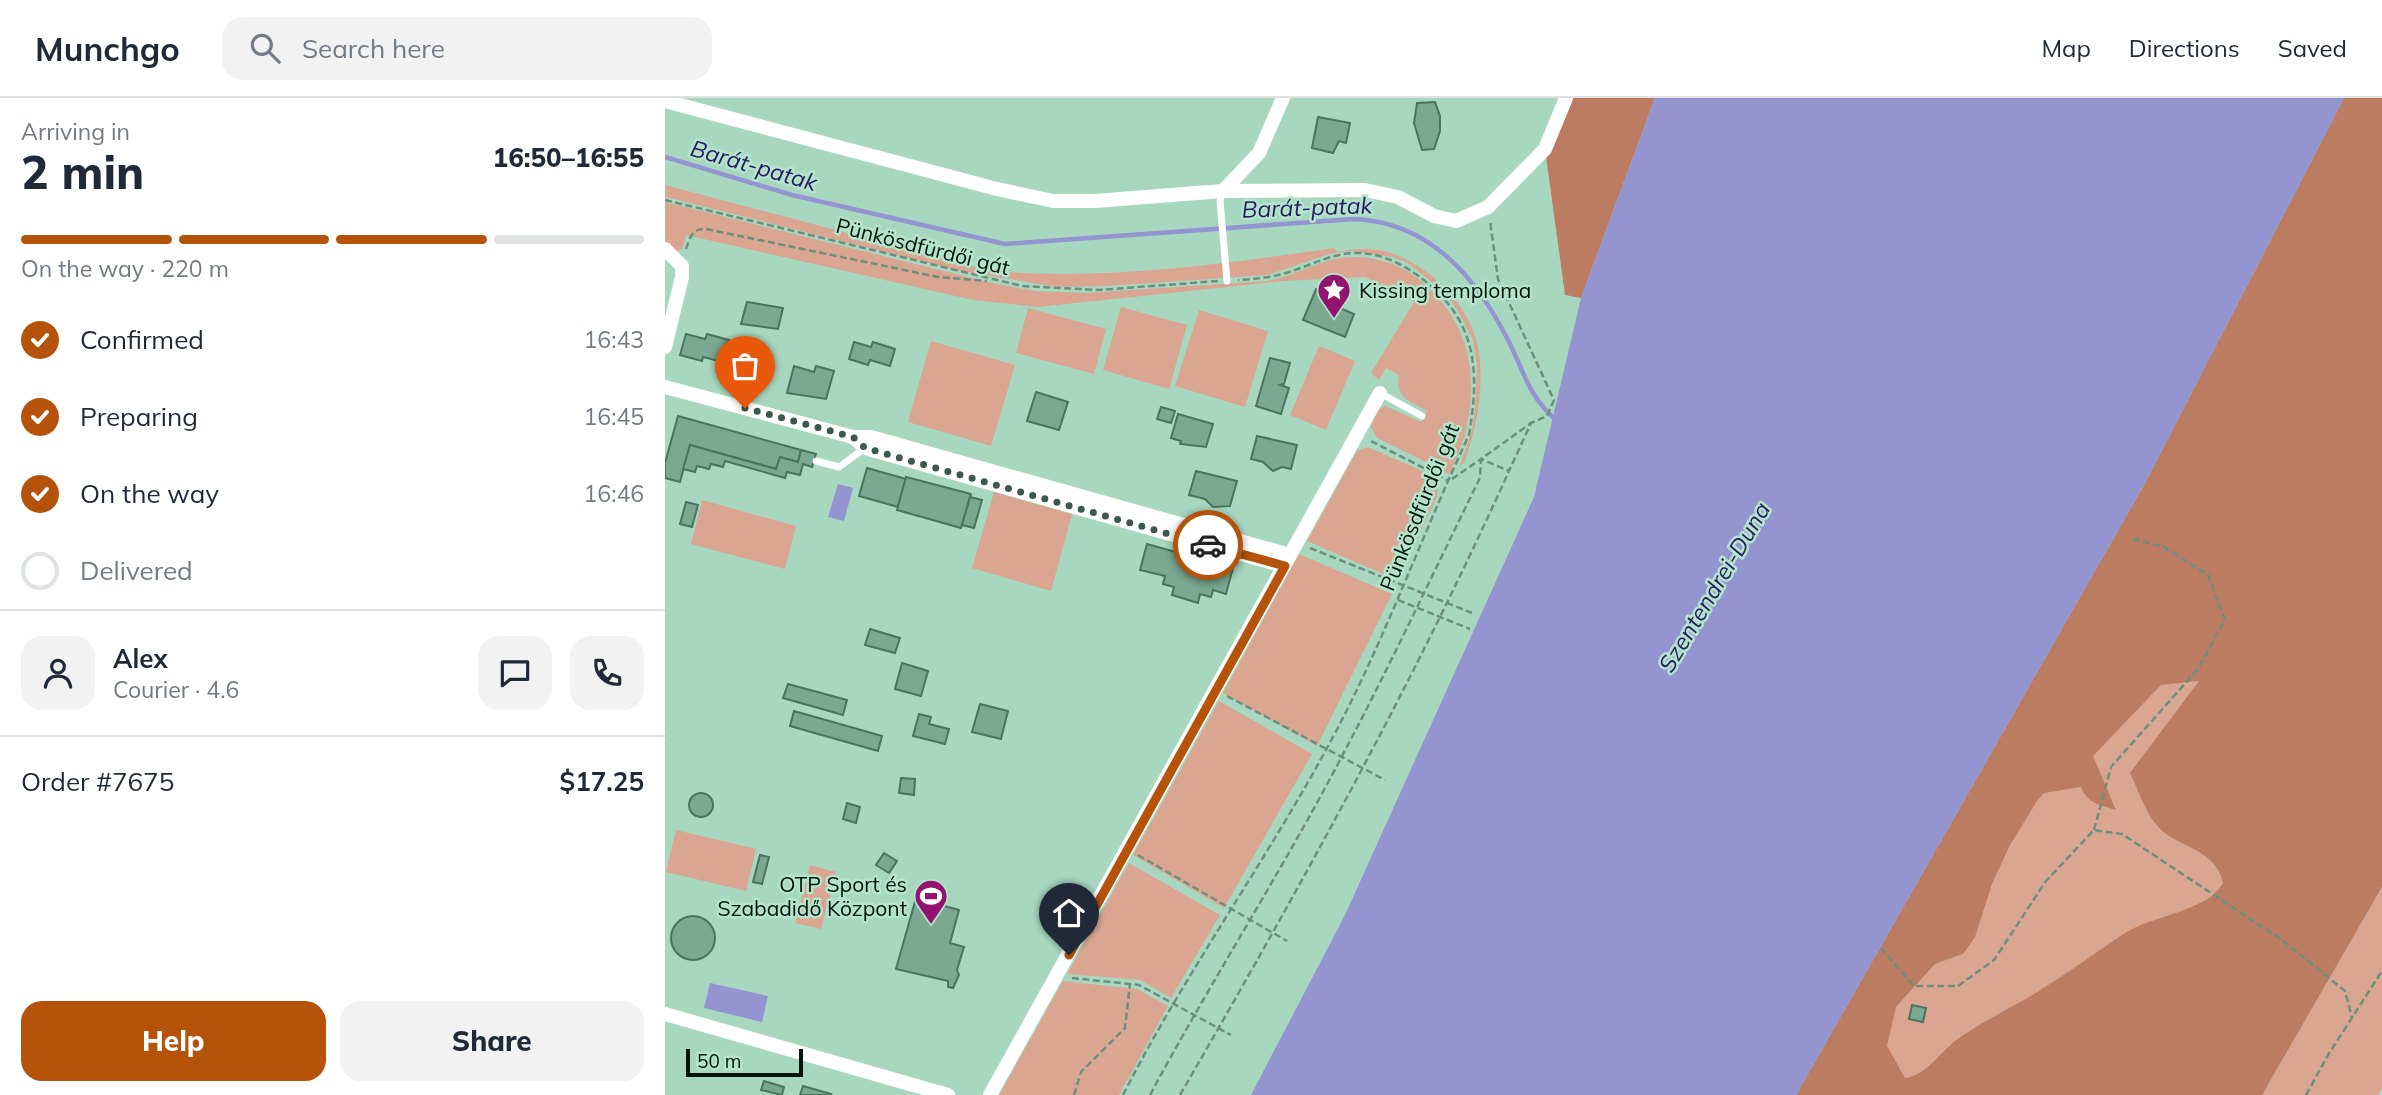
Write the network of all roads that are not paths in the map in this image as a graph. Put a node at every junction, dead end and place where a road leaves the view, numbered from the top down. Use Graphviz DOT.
graph roads {
  1 [pos="1283,98"];
  2 [pos="1566,98"];
  3 [pos="665,101"];
  4 [pos="1223,191"];
  5 [pos="665,249"];
  6 [pos="1227,281"];
  7 [pos="665,347"];
  8 [pos="665,387"];
  9 [pos="1380,393"];
  10 [pos="1422,416"];
  11 [pos="853,437"];
  12 [pos="865,448"];
  13 [pos="816,461"];
  14 [pos="1182,531"];
  15 [pos="1291,554"];
  16 [pos="665,1014"];
  17 [pos="948,1095"];
  18 [pos="991,1095"];
  1 -- 4 [label="street"];
  2 -- 4 [label="street"];
  3 -- 4 [label="street"];
  4 -- 6 [label="lane"];
  5 -- 7 [label="street"];
  8 -- 11 [label="street"];
  9 -- 10 [label="lane"];
  9 -- 15 [label="street"];
  11 -- 12 [label="street"];
  11 -- 14 [label="street"];
  12 -- 13 [label="lane"];
  12 -- 14 [label="street"];
  14 -- 15 [label="street"];
  15 -- 18 [label="street"];
  16 -- 17 [label="street"];
}
